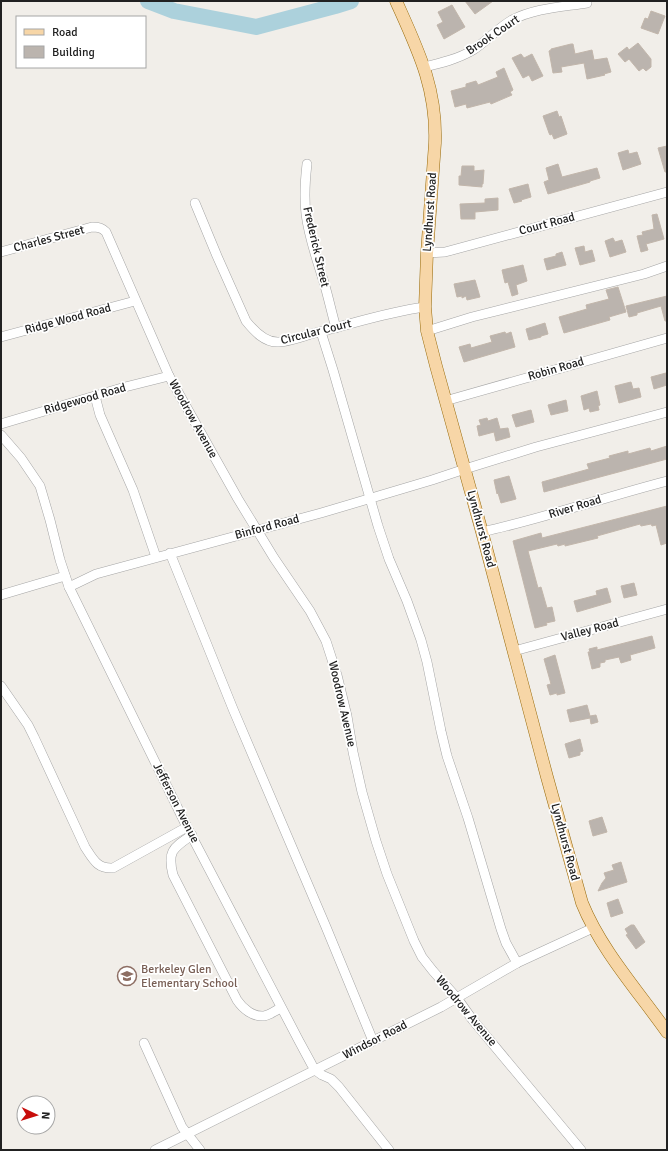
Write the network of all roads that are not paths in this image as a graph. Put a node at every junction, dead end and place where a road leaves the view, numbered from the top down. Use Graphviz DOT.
graph roads {
  1 [pos="396,1"];
  2 [pos="587,4"];
  3 [pos="424,67"];
  4 [pos="307,164"];
  5 [pos="667,192"];
  6 [pos="195,203"];
  7 [pos="98,227"];
  8 [pos="1,252"];
  9 [pos="427,253"];
  10 [pos="667,266"];
  11 [pos="135,300"];
  12 [pos="425,307"];
  13 [pos="336,328"];
  14 [pos="427,331"];
  15 [pos="321,332"];
  16 [pos="1,337"];
  17 [pos="667,338"];
  18 [pos="169,376"];
  19 [pos="95,396"];
  20 [pos="446,401"];
  21 [pos="667,412"];
  22 [pos="1,424"];
  23 [pos="1,435"];
  24 [pos="465,469"];
  25 [pos="667,481"];
  26 [pos="370,498"];
  27 [pos="256,530"];
  28 [pos="482,532"];
  29 [pos="170,553"];
  30 [pos="156,557"];
  31 [pos="65,576"];
  32 [pos="69,587"];
  33 [pos="1,594"];
  34 [pos="667,609"];
  35 [pos="514,651"];
  36 [pos="1,686"];
  37 [pos="190,831"];
  38 [pos="593,928"];
  39 [pos="517,963"];
  40 [pos="456,998"];
  41 [pos="282,1008"];
  42 [pos="667,1032"];
  43 [pos="373,1041"];
  44 [pos="144,1043"];
  45 [pos="315,1070"];
  46 [pos="188,1134"];
  47 [pos="155,1150"];
  48 [pos="200,1150"];
  49 [pos="389,1150"];
  50 [pos="581,1150"];
  1 -- 3 [label="main road, Lyndhurst Road"];
  2 -- 3 [label="street, Brook Court"];
  3 -- 9 [label="main road, Lyndhurst Road"];
  4 -- 13 [label="street, Frederick Street"];
  5 -- 9 [label="street, Court Road"];
  6 -- 15 [label="street, Circular Court"];
  7 -- 8 [label="street, Charles Street"];
  7 -- 11 [label="street, Woodrow Avenue"];
  9 -- 12 [label="main road, Lyndhurst Road"];
  10 -- 14 [label="street"];
  11 -- 16 [label="street, Ridge Wood Road"];
  11 -- 18 [label="street, Woodrow Avenue"];
  12 -- 13 [label="street, Circular Court"];
  12 -- 14 [label="main road, Lyndhurst Road"];
  13 -- 15 [label="street, Circular Court"];
  14 -- 20 [label="main road, Lyndhurst Road"];
  15 -- 26 [label="street"];
  17 -- 20 [label="street, Robin Road"];
  18 -- 19 [label="street, Ridgewood Road"];
  18 -- 27 [label="street, Woodrow Avenue"];
  19 -- 22 [label="street, Ridgewood Road"];
  19 -- 30 [label="street"];
  20 -- 24 [label="main road, Lyndhurst Road"];
  21 -- 24 [label="street, Binford Road"];
  23 -- 31 [label="street, Jefferson Avenue"];
  24 -- 26 [label="street, Binford Road"];
  24 -- 28 [label="main road, Lyndhurst Road"];
  25 -- 28 [label="street, River Road"];
  26 -- 27 [label="street, Binford Road"];
  26 -- 39 [label="street"];
  27 -- 29 [label="street, Binford Road"];
  27 -- 40 [label="street, Woodrow Avenue"];
  28 -- 35 [label="main road, Lyndhurst Road"];
  29 -- 30 [label="street, Binford Road"];
  29 -- 43 [label="street"];
  30 -- 32 [label="street, Binford Road"];
  31 -- 32 [label="street, Jefferson Avenue"];
  31 -- 33 [label="street"];
  32 -- 37 [label="street, Jefferson Avenue"];
  34 -- 35 [label="street, Valley Road"];
  35 -- 38 [label="main road, Lyndhurst Road"];
  36 -- 37 [label="street"];
  37 -- 41 [label="street, Jefferson Avenue"];
  37 -- 41 [label="street"];
  38 -- 39 [label="street, Windsor Road"];
  38 -- 42 [label="main road, Lyndhurst Road"];
  39 -- 40 [label="street, Windsor Road"];
  40 -- 43 [label="street, Windsor Road"];
  40 -- 50 [label="street, Woodrow Avenue"];
  41 -- 45 [label="street, Jefferson Avenue"];
  43 -- 45 [label="street, Windsor Road"];
  44 -- 46 [label="street"];
  45 -- 46 [label="street, Windsor Road"];
  45 -- 49 [label="street, Jefferson Avenue"];
  46 -- 47 [label="street, Windsor Road"];
  46 -- 48 [label="street"];
}
